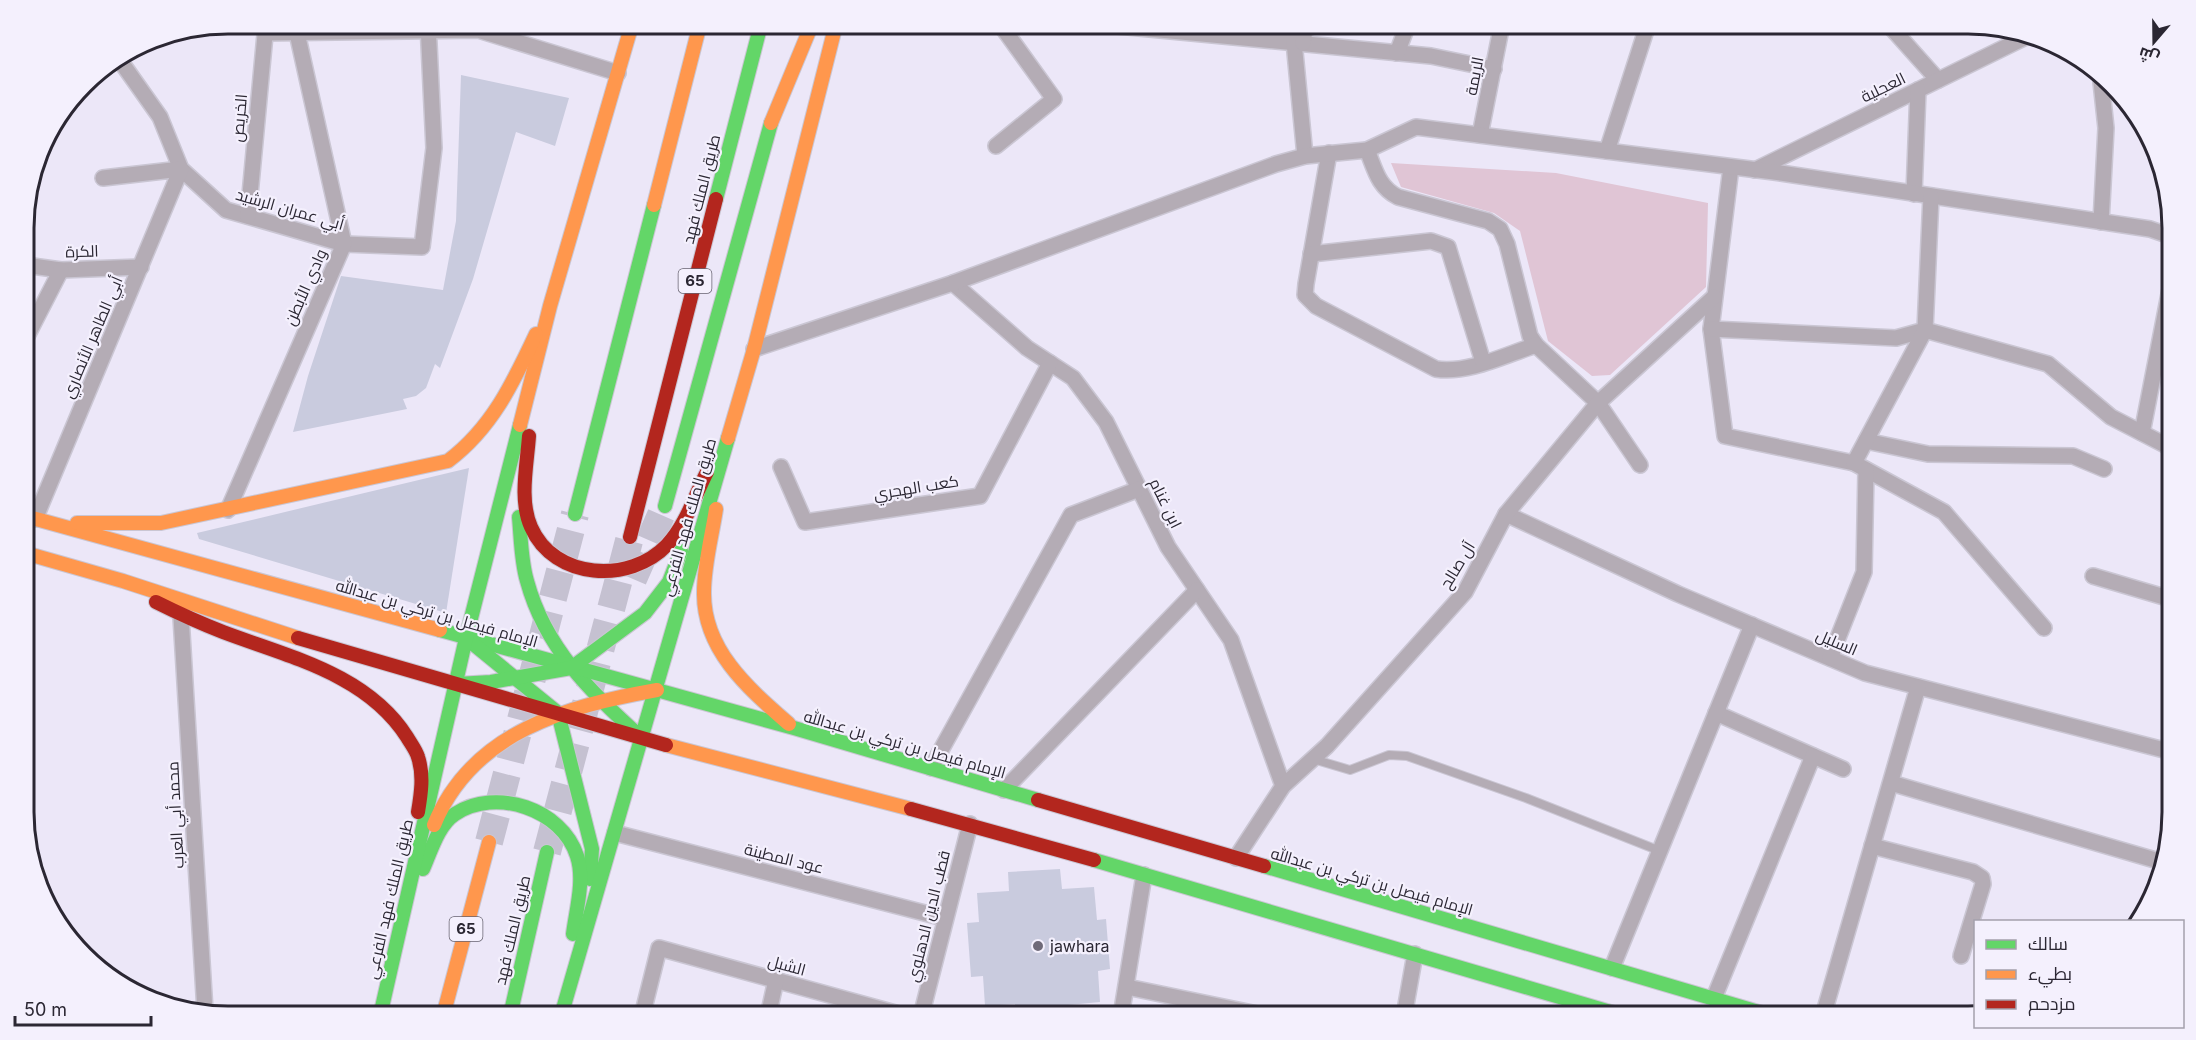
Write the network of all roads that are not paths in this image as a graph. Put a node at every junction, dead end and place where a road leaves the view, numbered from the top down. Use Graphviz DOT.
graph roads {
  1 [pos="1214,34"];
  2 [pos="1302,34"];
  3 [pos="1404,34"];
  4 [pos="1500,34"];
  5 [pos="1645,34"];
  6 [pos="1901,34"];
  7 [pos="265,35"];
  8 [pos="297,35"];
  9 [pos="429,35"];
  10 [pos="502,35"];
  11 [pos="629,35"];
  12 [pos="688,35"];
  13 [pos="697,35"];
  14 [pos="758,35"];
  15 [pos="807,35"];
  16 [pos="833,35"];
  17 [pos="1008,35"];
  18 [pos="2018,41"];
  19 [pos="1299,42"];
  20 [pos="1397,53"];
  21 [pos="124,66"];
  22 [pos="1494,69"];
  23 [pos="618,73"];
  24 [pos="1938,80"];
  25 [pos="2103,89"];
  26 [pos="1918,90"];
  27 [pos="1480,135"];
  28 [pos="996,146"];
  29 [pos="1367,150"];
  30 [pos="1607,151"];
  31 [pos="1329,153"];
  32 [pos="1305,156"];
  33 [pos="1731,167"];
  34 [pos="182,169"];
  35 [pos="1755,170"];
  36 [pos="103,178"];
  37 [pos="661,179"];
  38 [pos="1914,194"];
  39 [pos="1931,196"];
  40 [pos="248,216"];
  41 [pos="2101,222"];
  42 [pos="2162,233"];
  43 [pos="344,244"];
  44 [pos="1311,254"];
  45 [pos="35,266"];
  46 [pos="141,267"];
  47 [pos="61,270"];
  48 [pos="953,283"];
  49 [pos="1714,297"];
  50 [pos="35,306"];
  51 [pos="550,306"];
  52 [pos="2162,327"];
  53 [pos="1711,329"];
  54 [pos="1925,330"];
  55 [pos="1536,345"];
  56 [pos="754,349"];
  57 [pos="1483,362"];
  58 [pos="1050,363"];
  59 [pos="532,385"];
  60 [pos="1598,403"];
  61 [pos="2142,433"];
  62 [pos="727,436"];
  63 [pos="1866,441"];
  64 [pos="2162,443"];
  65 [pos="1640,465"];
  66 [pos="781,466"];
  67 [pos="1860,466"];
  68 [pos="2104,469"];
  69 [pos="1139,489"];
  70 [pos="665,506"];
  71 [pos="228,510"];
  72 [pos="575,514"];
  73 [pos="1506,514"];
  74 [pos="37,520"];
  75 [pos="630,537"];
  76 [pos="34,556"];
  77 [pos="2092,576"];
  78 [pos="123,581"];
  79 [pos="1197,590"];
  80 [pos="2162,596"];
  81 [pos="181,617"];
  82 [pos="1752,625"];
  83 [pos="2044,628"];
  84 [pos="466,638"];
  85 [pos="1830,658"];
  86 [pos="571,668"];
  87 [pos="513,678"];
  88 [pos="457,684"];
  89 [pos="1918,687"];
  90 [pos="657,690"];
  91 [pos="599,701"];
  92 [pos="558,713"];
  93 [pos="1716,713"];
  94 [pos="794,728"];
  95 [pos="643,739"];
  96 [pos="2162,749"];
  97 [pos="1813,756"];
  98 [pos="1313,759"];
  99 [pos="931,768"];
  100 [pos="1843,769"];
  101 [pos="1891,783"];
  102 [pos="1283,786"];
  103 [pos="1004,790"];
  104 [pos="970,824"];
  105 [pos="615,834"];
  106 [pos="489,842"];
  107 [pos="1872,846"];
  108 [pos="1660,851"];
  109 [pos="547,852"];
  110 [pos="1236,858"];
  111 [pos="2155,860"];
  112 [pos="1144,875"];
  113 [pos="944,918"];
  114 [pos="399,922"];
  115 [pos="1415,954"];
  116 [pos="1961,956"];
  117 [pos="1612,968"];
  118 [pos="776,980"];
  119 [pos="569,981"];
  120 [pos="1127,987"];
  121 [pos="1714,998"];
  122 [pos="205,1004"];
  123 [pos="1123,1005"];
  124 [pos="1216,1005"];
  125 [pos="1406,1005"];
  126 [pos="1588,1005"];
  127 [pos="1737,1005"];
  128 [pos="1826,1005"];
  129 [pos="382,1006"];
  130 [pos="446,1006"];
  131 [pos="512,1006"];
  132 [pos="563,1006"];
  133 [pos="645,1006"];
  134 [pos="770,1006"];
  135 [pos="858,1006"];
  136 [pos="923,1006"];
  1 -- 19 [label="street"];
  2 -- 19 [label="street"];
  3 -- 20 [label="street"];
  4 -- 22 [label="street, الريمة"];
  5 -- 30 [label="street"];
  6 -- 24 [label="street"];
  7 -- 40 [label="street, الخريص"];
  8 -- 43 [label="street, وادي الأبطن"];
  9 -- 43 [label="street, أبي عمران الرشيد"];
  10 -- 23 [label="street"];
  11 -- 23 [label="main road, طريق الملك فهد الفرعي"];
  12 -- 37 [label="main road"];
  13 -- 37 [label="main road"];
  14 -- 75 [label="main road, طريق الملك فهد / 65"];
  15 -- 70 [label="main road"];
  16 -- 56 [label="main road, طريق الملك فهد الفرعي"];
  17 -- 28 [label="street"];
  18 -- 24 [label="street, العجلية"];
  19 -- 20 [label="street"];
  19 -- 32 [label="street"];
  20 -- 22 [label="street"];
  21 -- 34 [label="street, أبي عمران الرشيد"];
  22 -- 27 [label="street, الريمة"];
  23 -- 51 [label="main road, طريق الملك فهد الفرعي"];
  24 -- 26 [label="street, العجلية"];
  25 -- 41 [label="street"];
  26 -- 35 [label="street, العجلية"];
  26 -- 38 [label="street"];
  27 -- 29 [label="street"];
  27 -- 30 [label="street"];
  29 -- 31 [label="street"];
  29 -- 55 [label="street"];
  30 -- 33 [label="street"];
  31 -- 32 [label="street"];
  31 -- 44 [label="street"];
  32 -- 48 [label="street"];
  33 -- 35 [label="street"];
  33 -- 49 [label="street"];
  34 -- 36 [label="street"];
  34 -- 40 [label="street, أبي عمران الرشيد"];
  34 -- 46 [label="street, أبي الطاهر الأنصاري"];
  35 -- 38 [label="street"];
  37 -- 72 [label="main road"];
  38 -- 39 [label="street"];
  39 -- 41 [label="street"];
  39 -- 54 [label="street"];
  40 -- 43 [label="street, أبي عمران الرشيد"];
  41 -- 42 [label="street"];
  43 -- 71 [label="street, وادي الأبطن"];
  44 -- 57 [label="street"];
  44 -- 57 [label="street"];
  45 -- 47 [label="street, الكرة"];
  46 -- 47 [label="street, الكرة"];
  46 -- 74 [label="street, أبي الطاهر الأنصاري"];
  47 -- 50 [label="street"];
  48 -- 56 [label="street"];
  48 -- 58 [label="street, ابن غنام"];
  49 -- 53 [label="street"];
  49 -- 60 [label="street, آل صالح"];
  51 -- 59 [label="main road, طريق الملك فهد الفرعي"];
  51 -- 71 [label="main road"];
  52 -- 61 [label="street"];
  53 -- 54 [label="street"];
  53 -- 67 [label="street"];
  54 -- 61 [label="street"];
  54 -- 63 [label="street"];
  55 -- 57 [label="street"];
  55 -- 60 [label="street"];
  56 -- 62 [label="main road, طريق الملك فهد الفرعي"];
  58 -- 66 [label="street, كعب الهجري"];
  58 -- 69 [label="street, ابن غنام"];
  59 -- 62 [label="main road"];
  59 -- 84 [label="main road, طريق الملك فهد الفرعي"];
  59 -- 86 [label="main road"];
  60 -- 65 [label="street"];
  60 -- 73 [label="street, آل صالح"];
  61 -- 64 [label="street"];
  62 -- 86 [label="main road"];
  62 -- 90 [label="main road, طريق الملك فهد الفرعي"];
  62 -- 94 [label="main road"];
  63 -- 67 [label="street"];
  63 -- 68 [label="street"];
  67 -- 83 [label="street"];
  67 -- 85 [label="street"];
  69 -- 79 [label="street, ابن غنام"];
  69 -- 99 [label="street"];
  71 -- 74 [label="main road"];
  73 -- 82 [label="street, السليل"];
  73 -- 98 [label="street, آل صالح"];
  74 -- 84 [label="main road, الإمام فيصل بن تركي بن عبدالله"];
  76 -- 78 [label="main road"];
  77 -- 80 [label="street"];
  78 -- 81 [label="main road"];
  78 -- 88 [label="main road"];
  79 -- 102 [label="street, ابن غنام"];
  79 -- 103 [label="street"];
  81 -- 114 [label="main road"];
  81 -- 122 [label="street, محمد أبي العرب"];
  82 -- 85 [label="street, السليل"];
  82 -- 93 [label="street"];
  84 -- 86 [label="main road, الإمام فيصل بن تركي بن عبدالله"];
  84 -- 87 [label="main road"];
  84 -- 88 [label="main road, طريق الملك فهد الفرعي"];
  85 -- 89 [label="street, السليل"];
  86 -- 87 [label="main road"];
  86 -- 90 [label="main road, الإمام فيصل بن تركي بن عبدالله"];
  86 -- 91 [label="main road"];
  87 -- 88 [label="main road"];
  87 -- 92 [label="main road"];
  88 -- 92 [label="main road"];
  88 -- 114 [label="main road, طريق الملك فهد الفرعي"];
  89 -- 96 [label="street, السليل"];
  89 -- 101 [label="street"];
  90 -- 91 [label="main road"];
  90 -- 94 [label="main road, الإمام فيصل بن تركي بن عبدالله"];
  90 -- 95 [label="main road, طريق الملك فهد الفرعي"];
  91 -- 92 [label="main road"];
  91 -- 95 [label="main road"];
  92 -- 95 [label="main road"];
  92 -- 114 [label="main road"];
  92 -- 119 [label="main road"];
  93 -- 97 [label="street"];
  93 -- 108 [label="street"];
  94 -- 99 [label="main road, الإمام فيصل بن تركي بن عبدالله"];
  95 -- 104 [label="main road"];
  95 -- 105 [label="main road, طريق الملك فهد الفرعي"];
  97 -- 100 [label="street"];
  97 -- 121 [label="street"];
  98 -- 102 [label="street, آل صالح"];
  98 -- 108 [label="lane"];
  99 -- 103 [label="main road, الإمام فيصل بن تركي بن عبدالله"];
  101 -- 107 [label="street"];
  101 -- 111 [label="street"];
  102 -- 110 [label="street, آل صالح"];
  103 -- 110 [label="main road, الإمام فيصل بن تركي بن عبدالله"];
  104 -- 112 [label="main road"];
  104 -- 113 [label="street, قطب الدين الدهلوي"];
  105 -- 113 [label="street, عود المطينة"];
  105 -- 119 [label="main road, طريق الملك فهد الفرعي"];
  106 -- 130 [label="main road, 65"];
  107 -- 116 [label="street"];
  107 -- 128 [label="street"];
  108 -- 117 [label="street"];
  109 -- 131 [label="main road, طريق الملك فهد"];
  110 -- 117 [label="main road, الإمام فيصل بن تركي بن عبدالله"];
  112 -- 115 [label="main road"];
  112 -- 120 [label="street"];
  113 -- 136 [label="street, قطب الدين الدهلوي"];
  114 -- 119 [label="main road"];
  114 -- 129 [label="main road, طريق الملك فهد الفرعي"];
  115 -- 125 [label="street"];
  115 -- 126 [label="main road"];
  117 -- 121 [label="main road, الإمام فيصل بن تركي بن عبدالله"];
  118 -- 133 [label="street, الشبل"];
  118 -- 134 [label="street"];
  118 -- 135 [label="street, الشبل"];
  119 -- 132 [label="main road, طريق الملك فهد الفرعي"];
  120 -- 123 [label="street"];
  120 -- 124 [label="street"];
  121 -- 127 [label="main road, الإمام فيصل بن تركي بن عبدالله"];
}
